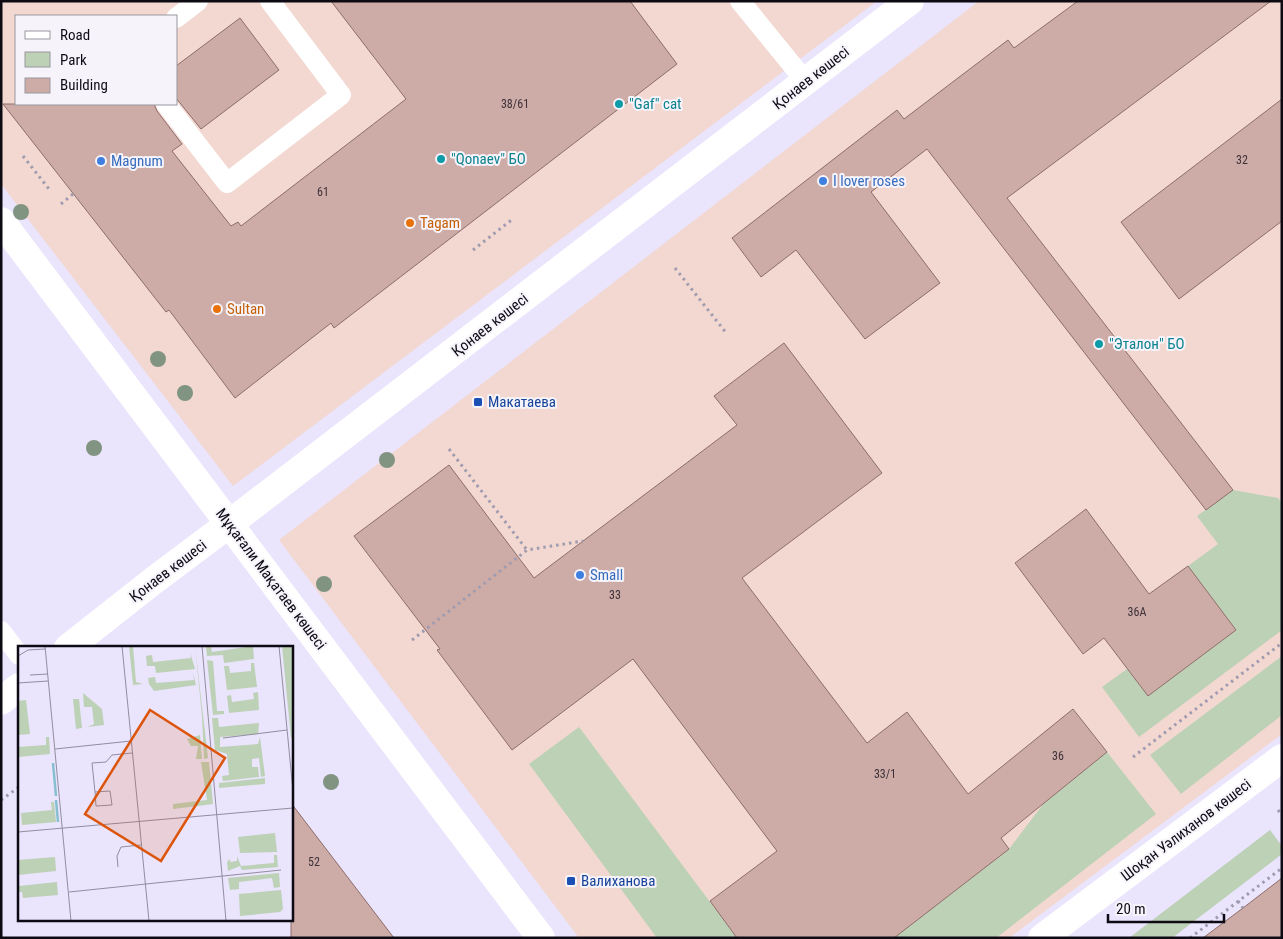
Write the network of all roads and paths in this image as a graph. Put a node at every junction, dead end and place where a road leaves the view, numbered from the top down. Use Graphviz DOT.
graph roads {
  1 [pos="198,1"];
  2 [pos="270,1"];
  3 [pos="740,1"];
  4 [pos="905,3"];
  5 [pos="178,16"];
  6 [pos="806,82"];
  7 [pos="167,105"];
  8 [pos="23,156"];
  9 [pos="49,189"];
  10 [pos="73,194"];
  11 [pos="61,204"];
  12 [pos="514,218"];
  13 [pos="1,221"];
  14 [pos="473,250"];
  15 [pos="674,268"];
  16 [pos="727,334"];
  17 [pos="449,449"];
  18 [pos="230,524"];
  19 [pos="583,541"];
  20 [pos="527,550"];
  21 [pos="1,631"];
  22 [pos="412,640"];
  23 [pos="1282,644"];
  24 [pos="70,646"];
  25 [pos="18,654"];
  26 [pos="18,688"];
  27 [pos="1,701"];
  28 [pos="1132,757"];
  29 [pos="1282,758"];
  30 [pos="18,788"];
  31 [pos="1,800"];
  32 [pos="1278,810"];
  33 [pos="1282,815"];
  34 [pos="1282,868"];
  35 [pos="1238,901"];
  36 [pos="1243,908"];
  37 [pos="541,938"];
  38 [pos="1042,938"];
  39 [pos="1190,938"];
  1 -- 5 [label="lane"];
  2 -- 7 [label="lane"];
  3 -- 6 [label="lane"];
  4 -- 6 [label="street, Қонаев көшесі"];
  6 -- 18 [label="street, Қонаев көшесі"];
  8 -- 9 [label="path"];
  10 -- 11 [label="path"];
  12 -- 14 [label="path"];
  13 -- 18 [label="street, Мұқағали Мақатаев көшесі"];
  15 -- 16 [label="path"];
  17 -- 20 [label="path"];
  18 -- 24 [label="street, Қонаев көшесі"];
  18 -- 37 [label="street, Мұқағали Мақатаев көшесі"];
  19 -- 20 [label="path"];
  20 -- 22 [label="path"];
  21 -- 25 [label="lane"];
  23 -- 28 [label="path"];
  26 -- 27 [label="street"];
  29 -- 38 [label="street, Шоқан Уәлиханов көшесі"];
  30 -- 31 [label="path"];
  32 -- 33 [label="path"];
  34 -- 35 [label="path"];
  35 -- 36 [label="path"];
  35 -- 39 [label="path"];
}
